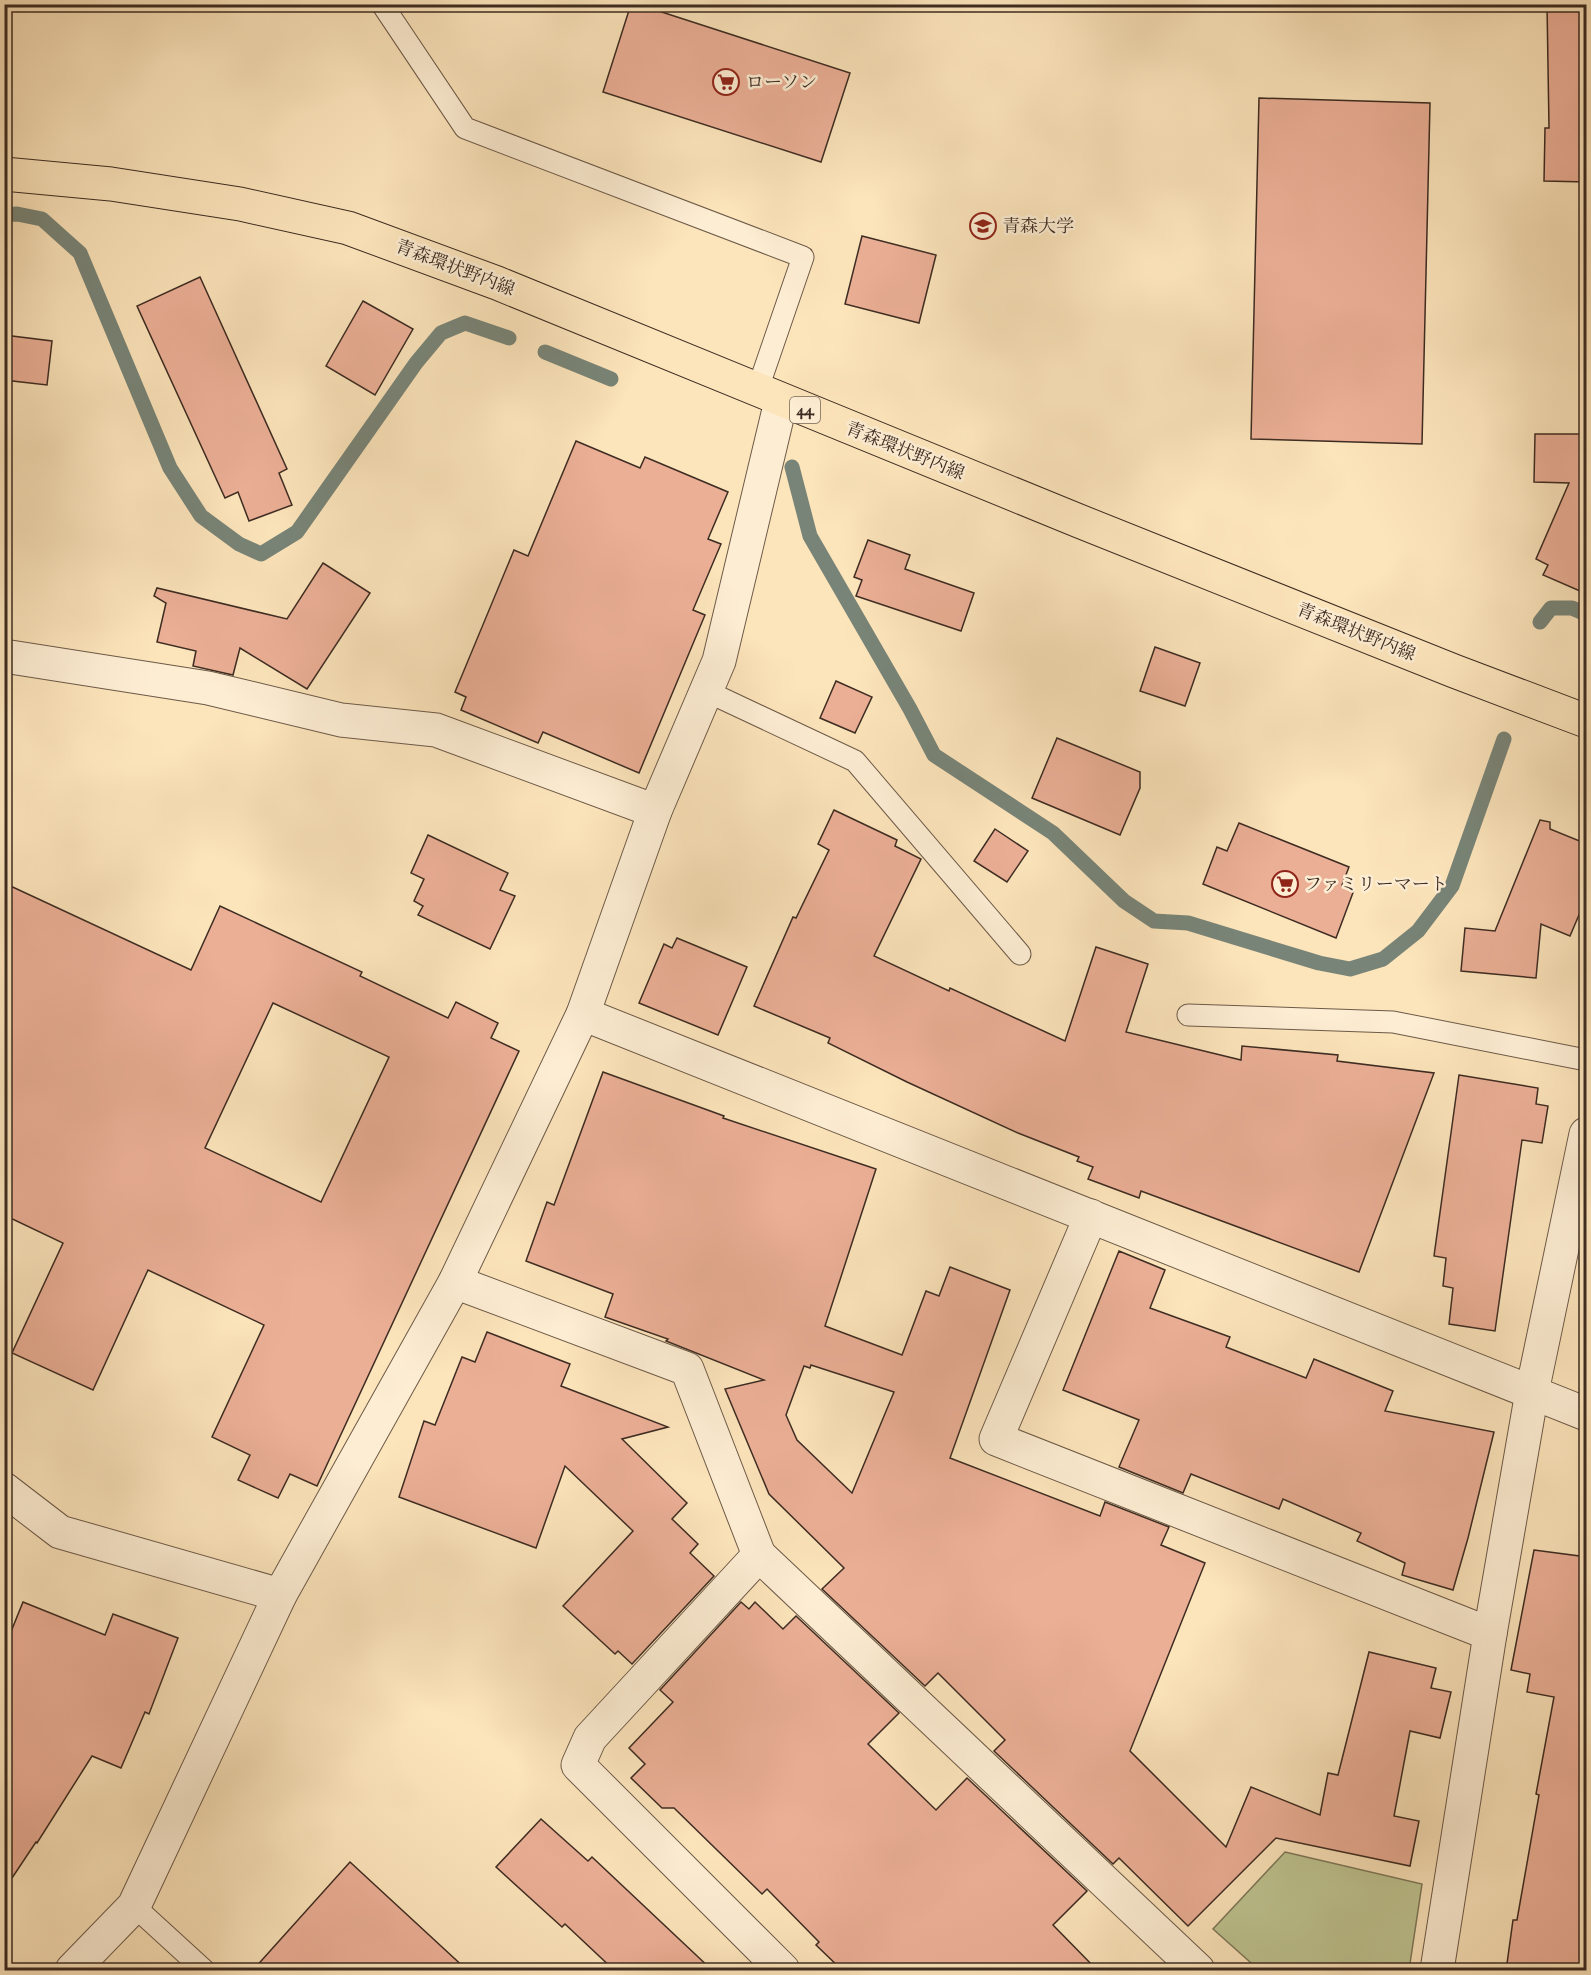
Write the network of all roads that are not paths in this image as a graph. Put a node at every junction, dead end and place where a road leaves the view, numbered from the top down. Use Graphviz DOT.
graph roads {
  1 [pos="382,4"];
  2 [pos="4,174"];
  3 [pos="769,396"];
  4 [pos="4,656"];
  5 [pos="706,691"];
  6 [pos="1587,721"];
  7 [pos="654,811"];
  8 [pos="1020,954"];
  9 [pos="584,1014"];
  10 [pos="1188,1015"];
  11 [pos="1587,1060"];
  12 [pos="1585,1150"];
  13 [pos="1091,1216"];
  14 [pos="454,1282"];
  15 [pos="1532,1392"];
  16 [pos="1587,1414"];
  17 [pos="4,1489"];
  18 [pos="759,1555"];
  19 [pos="280,1595"];
  20 [pos="1490,1634"];
  21 [pos="134,1906"];
  22 [pos="72,1971"];
  23 [pos="204,1971"];
  24 [pos="783,1971"];
  25 [pos="1198,1971"];
  26 [pos="1437,1971"];
  1 -- 3 [label="lane"];
  2 -- 3 [label="main road, 青森環状野内線 / 44"];
  3 -- 5 [label="street"];
  3 -- 6 [label="main road, 青森環状野内線 / 44"];
  4 -- 7 [label="street"];
  5 -- 7 [label="street"];
  5 -- 8 [label="lane"];
  7 -- 9 [label="street"];
  9 -- 13 [label="street"];
  9 -- 14 [label="street"];
  10 -- 11 [label="lane"];
  12 -- 15 [label="street"];
  13 -- 15 [label="street"];
  13 -- 20 [label="street"];
  14 -- 18 [label="street"];
  14 -- 19 [label="street"];
  15 -- 16 [label="street"];
  15 -- 20 [label="street"];
  17 -- 19 [label="street"];
  18 -- 24 [label="street"];
  18 -- 25 [label="street"];
  19 -- 21 [label="street"];
  20 -- 26 [label="street"];
  21 -- 22 [label="street"];
  21 -- 23 [label="lane"];
}
